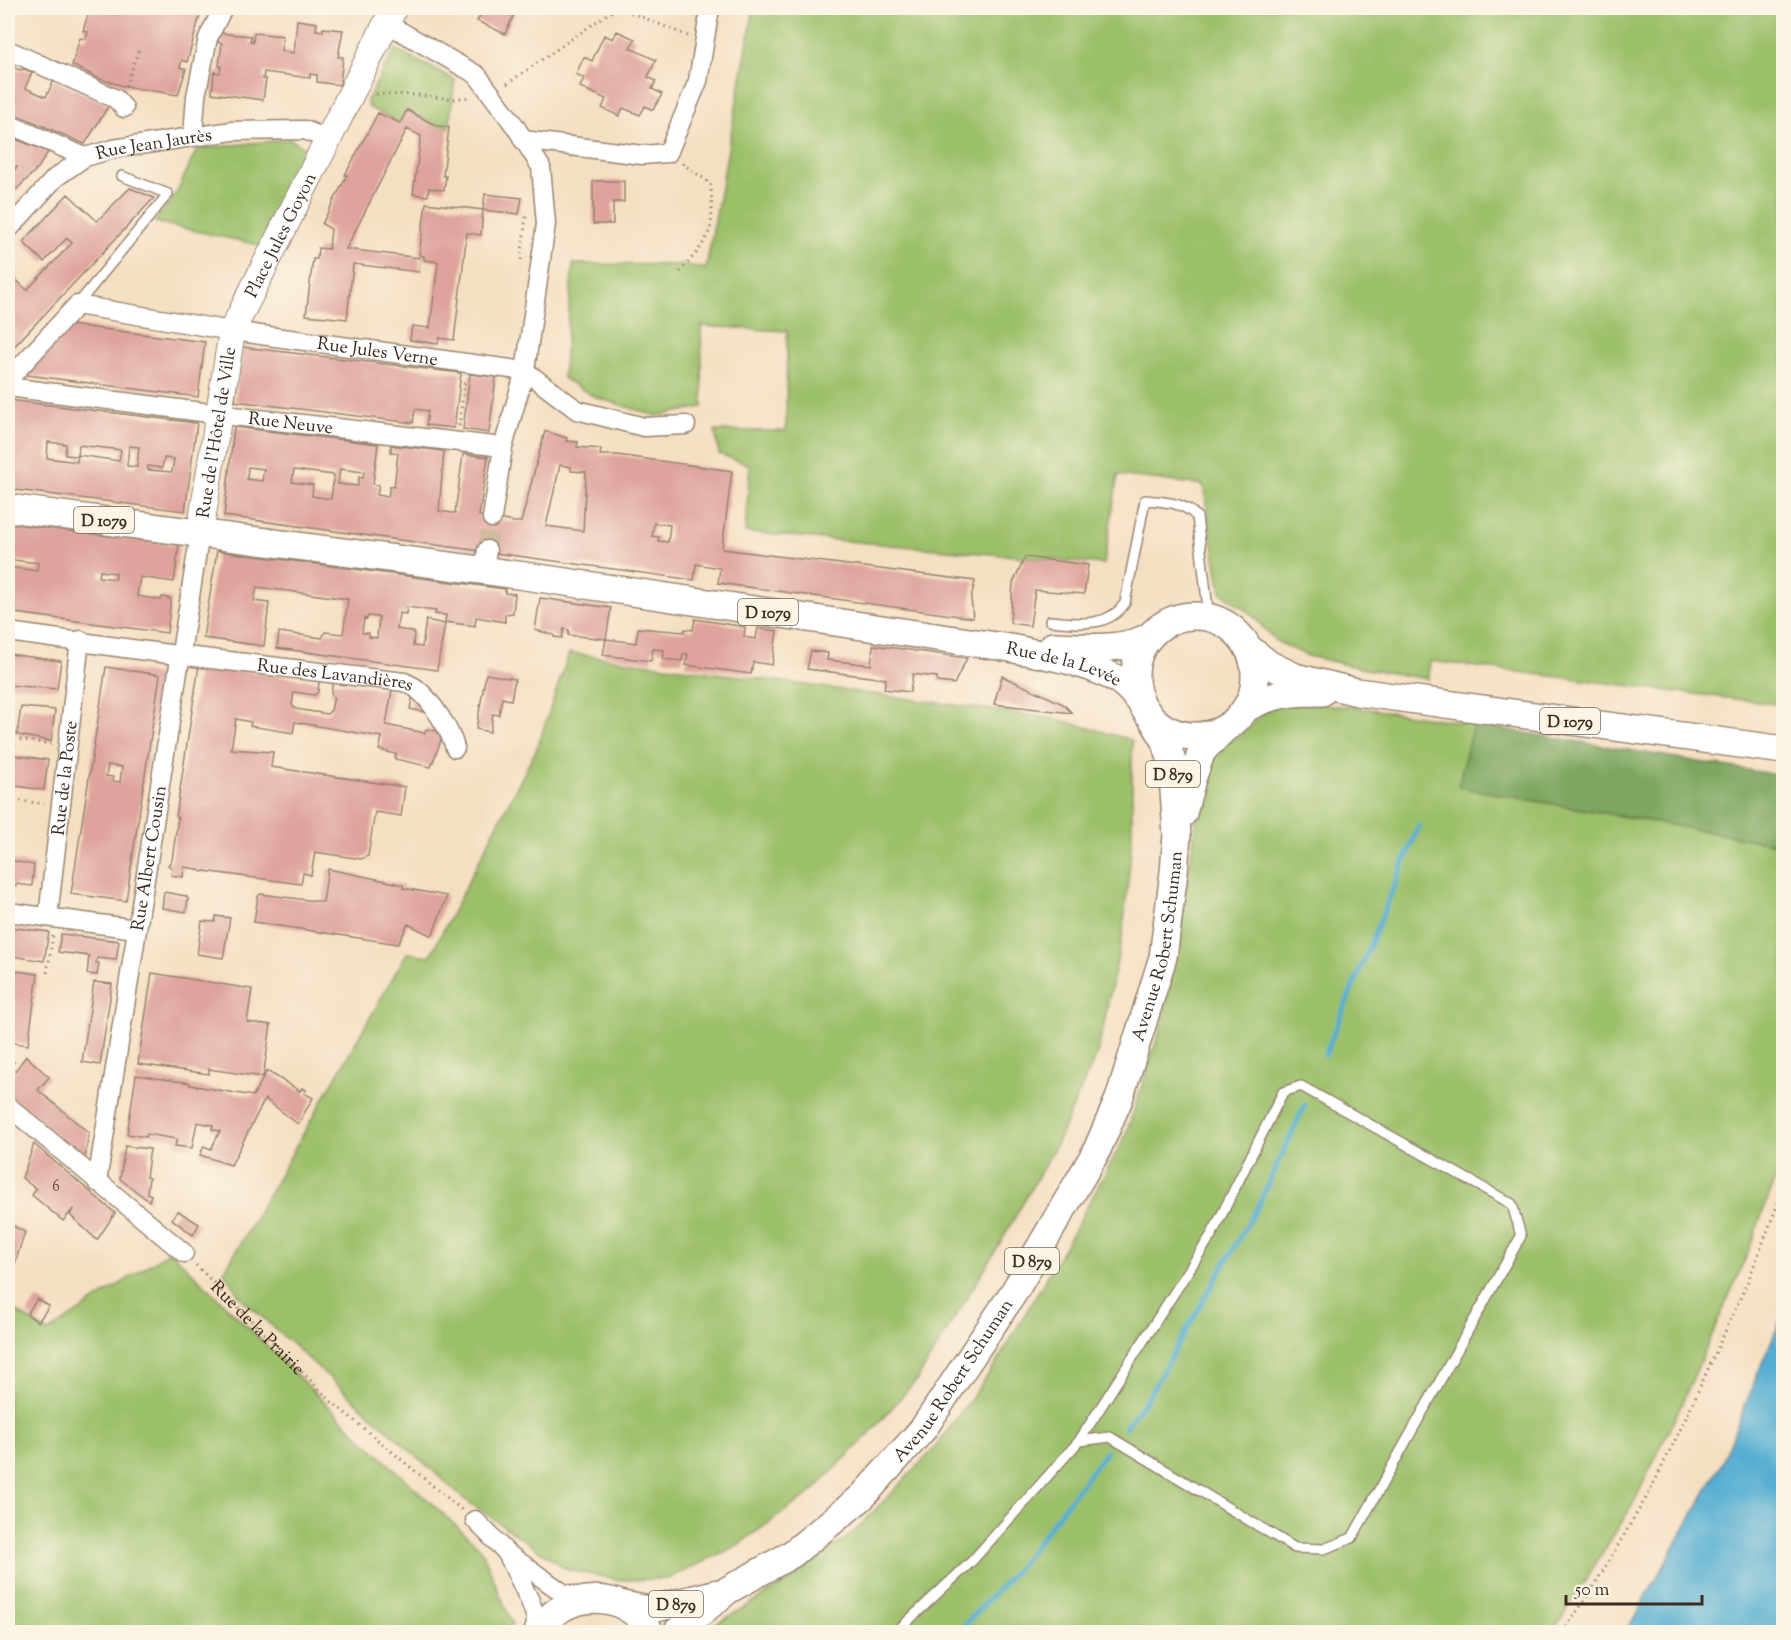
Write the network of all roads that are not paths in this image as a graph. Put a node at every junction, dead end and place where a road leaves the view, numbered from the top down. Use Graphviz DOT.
graph roads {
  1 [pos="224,8"];
  2 [pos="710,8"];
  3 [pos="390,15"];
  4 [pos="8,50"];
  5 [pos="120,104"];
  6 [pos="8,124"];
  7 [pos="193,136"];
  8 [pos="329,140"];
  9 [pos="523,140"];
  10 [pos="85,157"];
  11 [pos="122,176"];
  12 [pos="8,230"];
  13 [pos="78,305"];
  14 [pos="232,331"];
  15 [pos="525,370"];
  16 [pos="8,380"];
  17 [pos="8,387"];
  18 [pos="219,414"];
  19 [pos="686,425"];
  20 [pos="503,447"];
  21 [pos="8,508"];
  22 [pos="492,518"];
  23 [pos="200,533"];
  24 [pos="1209,617"];
  25 [pos="1050,621"];
  26 [pos="8,632"];
  27 [pos="1149,637"];
  28 [pos="80,640"];
  29 [pos="1010,648"];
  30 [pos="1248,648"];
  31 [pos="181,654"];
  32 [pos="1357,692"];
  33 [pos="1246,708"];
  34 [pos="1146,709"];
  35 [pos="1226,727"];
  36 [pos="454,748"];
  37 [pos="1784,750"];
  38 [pos="1177,835"];
  39 [pos="8,912"];
  40 [pos="52,918"];
  41 [pos="136,929"];
  42 [pos="8,1106"];
  43 [pos="97,1182"];
  44 [pos="184,1253"];
  45 [pos="1079,1441"];
  46 [pos="475,1520"];
  47 [pos="507,1553"];
  48 [pos="728,1590"];
  49 [pos="588,1599"];
  50 [pos="623,1605"];
  51 [pos="536,1632"];
  52 [pos="650,1632"];
  53 [pos="677,1632"];
  54 [pos="896,1632"];
  1 -- 7 [label="street"];
  2 -- 9 [label="street"];
  3 -- 8 [label="street, Place Jules Goyon"];
  3 -- 9 [label="street"];
  4 -- 5 [label="street"];
  6 -- 10 [label="street"];
  7 -- 8 [label="street, Rue Jean Jaurès"];
  7 -- 10 [label="street, Rue Jean Jaurès"];
  8 -- 14 [label="street, Place Jules Goyon"];
  9 -- 15 [label="street"];
  10 -- 12 [label="street, Rue Jean Jaurès"];
  11 -- 13 [label="lane"];
  13 -- 14 [label="street, Rue Jules Verne"];
  13 -- 16 [label="street"];
  14 -- 15 [label="street, Rue Jules Verne"];
  14 -- 18 [label="street, Rue de l'Hôtel de Ville"];
  15 -- 19 [label="street"];
  15 -- 20 [label="street"];
  17 -- 18 [label="street, Rue Neuve"];
  18 -- 20 [label="street, Rue Neuve"];
  18 -- 23 [label="street, Rue de l'Hôtel de Ville"];
  20 -- 22 [label="street"];
  21 -- 23 [label="main road, D 1079"];
  23 -- 29 [label="main road, D 1079"];
  23 -- 31 [label="street, Rue Albert Cousin"];
  24 -- 25 [label="lane"];
  24 -- 27 [label="main road"];
  24 -- 30 [label="main road"];
  26 -- 28 [label="street, Rue des Lavandières"];
  27 -- 29 [label="main road, Rue de la Levée / D 1079"];
  27 -- 34 [label="main road"];
  28 -- 31 [label="street, Rue des Lavandières"];
  28 -- 40 [label="street, Rue de la Poste"];
  29 -- 34 [label="main road, Rue de la Levée / D 1079"];
  30 -- 32 [label="main road, D 1079"];
  30 -- 33 [label="main road"];
  31 -- 36 [label="street, Rue des Lavandières"];
  31 -- 41 [label="street, Rue Albert Cousin"];
  32 -- 33 [label="main road, D 1079"];
  32 -- 37 [label="main road, D 1079"];
  33 -- 35 [label="main road"];
  34 -- 35 [label="main road"];
  34 -- 38 [label="main road, Avenue Robert Schuman / D 879"];
  35 -- 38 [label="main road, Avenue Robert Schuman / D 879"];
  38 -- 48 [label="main road, Avenue Robert Schuman / D 879"];
  39 -- 40 [label="street"];
  40 -- 41 [label="street"];
  41 -- 43 [label="street, Rue Albert Cousin"];
  42 -- 43 [label="street"];
  43 -- 44 [label="street"];
  45 -- 45 [label="lane"];
  45 -- 54 [label="lane"];
  46 -- 47 [label="street"];
  47 -- 49 [label="street"];
  47 -- 51 [label="street"];
  48 -- 50 [label="main road, Avenue Robert Schuman / D 879"];
  48 -- 53 [label="main road, Avenue Robert Schuman / D 879"];
  49 -- 50 [label="main road, Avenue Robert Schuman"];
  49 -- 51 [label="main road"];
  50 -- 52 [label="main road"];
}
